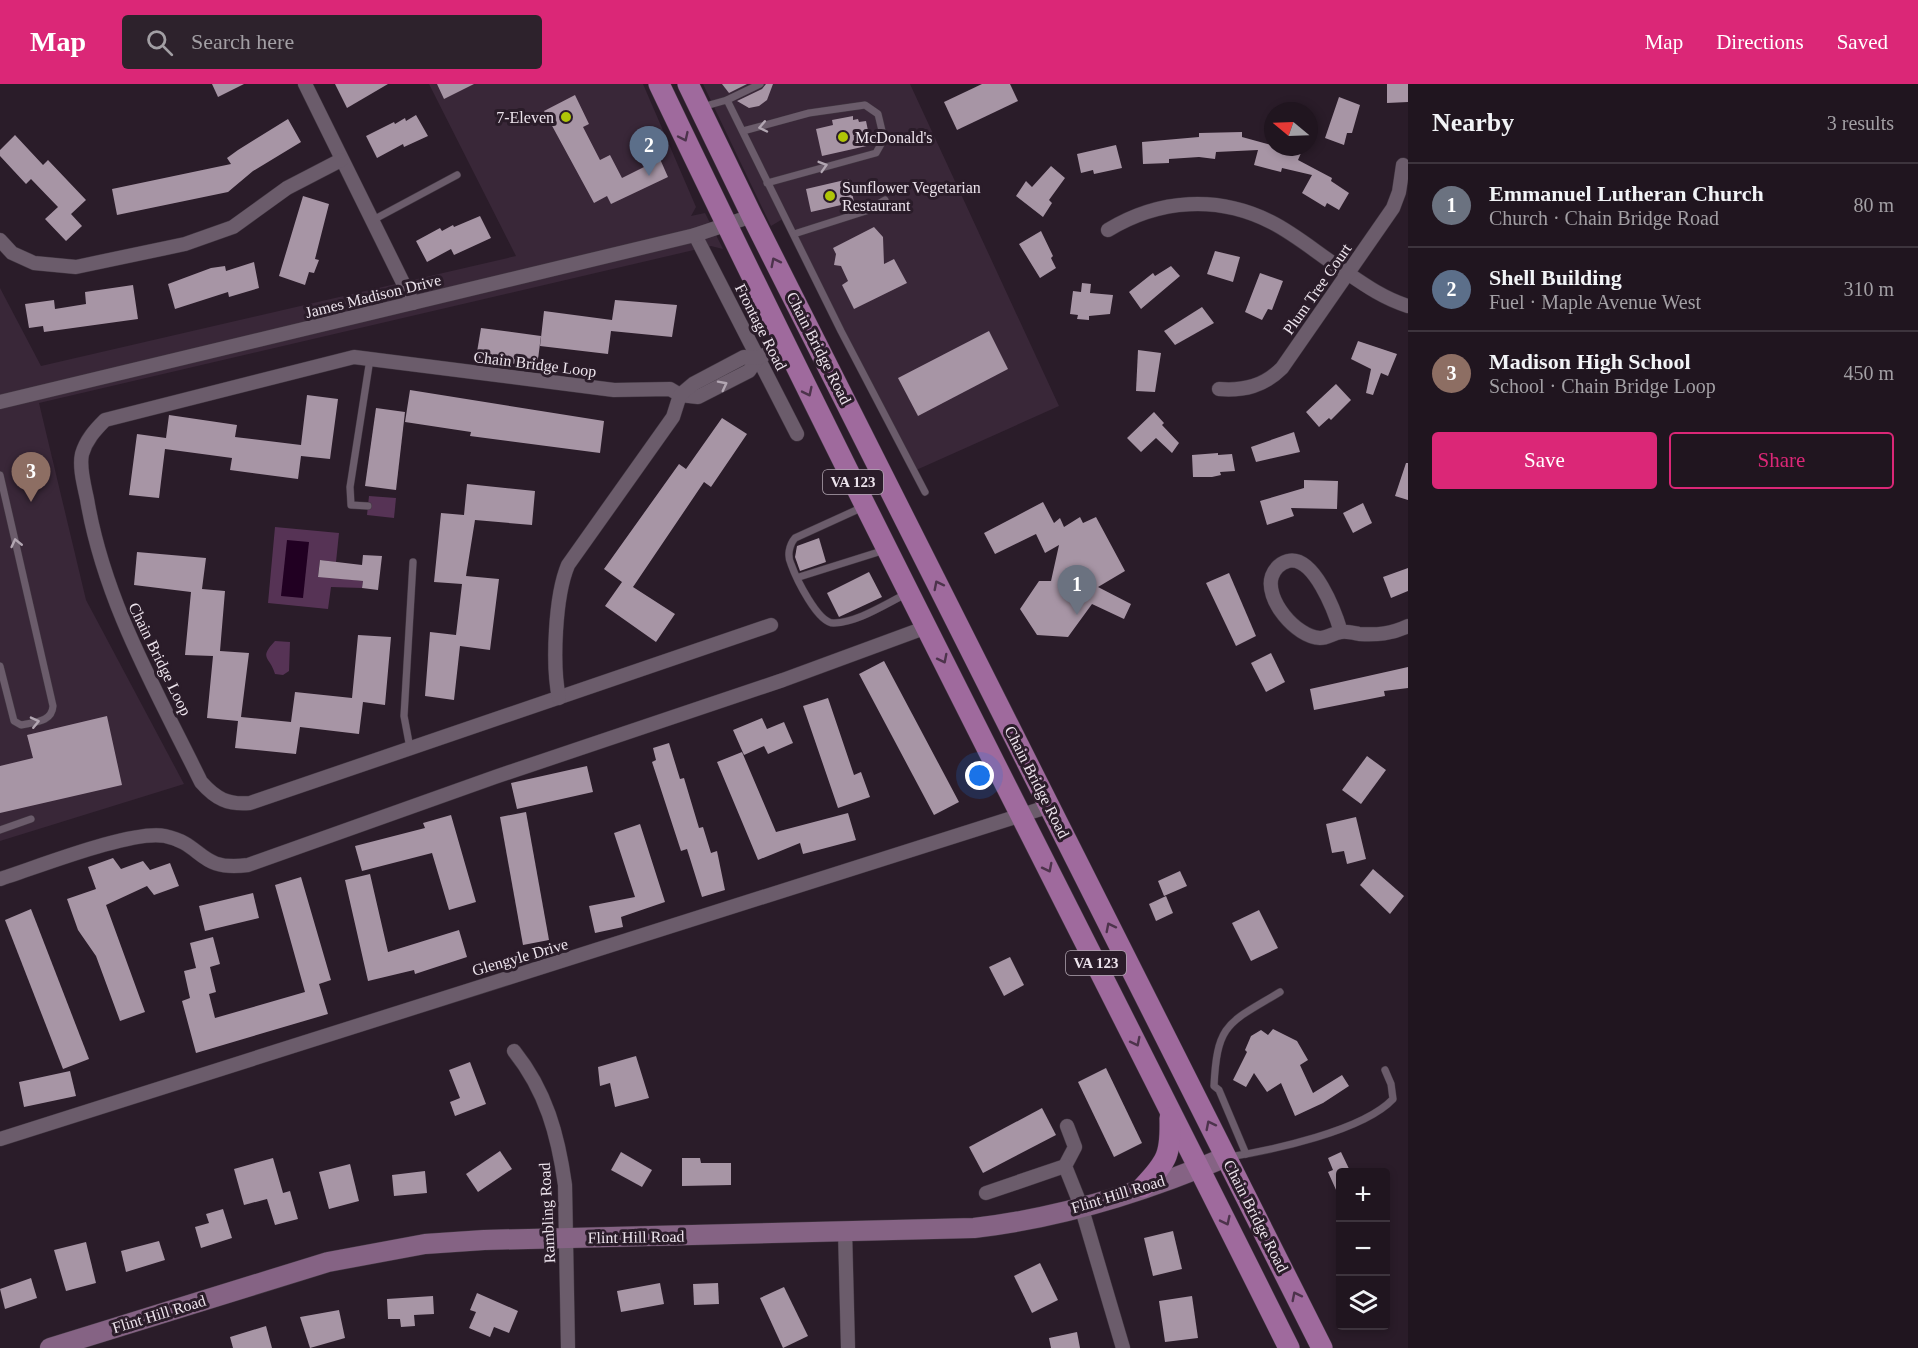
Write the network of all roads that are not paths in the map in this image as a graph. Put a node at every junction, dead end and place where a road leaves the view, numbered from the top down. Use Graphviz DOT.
graph roads {
  1 [pos="305,84"];
  2 [pos="659,84"];
  3 [pos="688,84"];
  4 [pos="760,84"];
  5 [pos="727,100"];
  6 [pos="700,108"];
  7 [pos="743,131"];
  8 [pos="341,160"];
  9 [pos="1403,165"];
  10 [pos="457,175"];
  11 [pos="767,183"];
  12 [pos="885,200"];
  13 [pos="752,216"];
  14 [pos="373,220"];
  15 [pos="726,226"];
  16 [pos="1108,230"];
  17 [pos="794,234"];
  18 [pos="695,235"];
  19 [pos="0,240"];
  20 [pos="1348,274"];
  21 [pos="413,303"];
  22 [pos="1408,306"];
  23 [pos="784,345"];
  24 [pos="758,358"];
  25 [pos="370,359"];
  26 [pos="1219,389"];
  27 [pos="680,395"];
  28 [pos="0,402"];
  29 [pos="796,434"];
  30 [pos="0,475"];
  31 [pos="925,492"];
  32 [pos="368,506"];
  33 [pos="865,506"];
  34 [pos="887,549"];
  35 [pos="413,562"];
  36 [pos="799,577"];
  37 [pos="909,592"];
  38 [pos="771,625"];
  39 [pos="1408,626"];
  40 [pos="927,627"];
  41 [pos="1341,632"];
  42 [pos="0,666"];
  43 [pos="559,698"];
  44 [pos="410,748"];
  45 [pos="1050,806"];
  46 [pos="1022,816"];
  47 [pos="31,819"];
  48 [pos="0,830"];
  49 [pos="0,879"];
  50 [pos="1280,992"];
  51 [pos="514,1051"];
  52 [pos="1385,1070"];
  53 [pos="1214,1086"];
  54 [pos="1193,1092"];
  55 [pos="1170,1111"];
  56 [pos="1067,1126"];
  57 [pos="0,1139"];
  58 [pos="1236,1156"];
  59 [pos="1065,1166"];
  60 [pos="1199,1169"];
  61 [pos="1143,1187"];
  62 [pos="986,1193"];
  63 [pos="1082,1206"];
  64 [pos="845,1230"];
  65 [pos="565,1238"];
  66 [pos="50,1348"];
  67 [pos="568,1348"];
  68 [pos="848,1348"];
  69 [pos="1123,1348"];
  70 [pos="1289,1348"];
  71 [pos="1322,1348"];
  1 -- 8 [label="street"];
  2 -- 15 [label="main road, VA 123, one-way"];
  3 -- 6 [label="main road, VA 123"];
  4 -- 5 [label="lane"];
  5 -- 6 [label="lane"];
  5 -- 7 [label="lane"];
  6 -- 13 [label="main road, VA 123"];
  7 -- 11 [label="lane"];
  11 -- 7 [label="lane, one-way"];
  8 -- 14 [label="street"];
  8 -- 19 [label="street"];
  9 -- 20 [label="street, Plum Tree Court"];
  10 -- 14 [label="lane"];
  11 -- 17 [label="lane"];
  12 -- 17 [label="lane"];
  13 -- 15 [label="street, James Madison Drive"];
  45 -- 13 [label="main road, Chain Bridge Road / VA 123, one-way"];
  14 -- 21 [label="street"];
  15 -- 18 [label="street, James Madison Drive"];
  15 -- 23 [label="main road, Chain Bridge Road / VA 123"];
  16 -- 20 [label="street"];
  17 -- 31 [label="lane"];
  18 -- 21 [label="street, James Madison Drive"];
  18 -- 24 [label="street, Frontage Road"];
  20 -- 22 [label="street"];
  20 -- 26 [label="street, Plum Tree Court"];
  21 -- 28 [label="street, James Madison Drive"];
  23 -- 24 [label="street, Chain Bridge Loop"];
  23 -- 33 [label="main road, Chain Bridge Road / VA 123, one-way"];
  24 -- 27 [label="street, Chain Bridge Loop"];
  24 -- 29 [label="street, Frontage Road"];
  25 -- 27 [label="street, Chain Bridge Loop"];
  25 -- 32 [label="lane"];
  25 -- 44 [label="street, Chain Bridge Loop"];
  27 -- 43 [label="street"];
  42 -- 30 [label="lane, one-way"];
  33 -- 34 [label="main road, Chain Bridge Road / VA 123"];
  33 -- 36 [label="lane"];
  34 -- 36 [label="lane"];
  34 -- 37 [label="main road, Chain Bridge Road / VA 123"];
  35 -- 44 [label="lane"];
  36 -- 37 [label="lane"];
  37 -- 40 [label="main road, Chain Bridge Road / VA 123"];
  38 -- 43 [label="street, Chain Bridge Loop"];
  39 -- 41 [label="street"];
  40 -- 46 [label="main road, Chain Bridge Road / VA 123, one-way"];
  40 -- 49 [label="street"];
  41 -- 41 [label="street"];
  43 -- 44 [label="street, Chain Bridge Loop"];
  45 -- 46 [label="street, Glengyle Drive"];
  54 -- 45 [label="main road, Chain Bridge Road / VA 123, one-way"];
  46 -- 55 [label="main road, Chain Bridge Road / VA 123, one-way"];
  46 -- 57 [label="street, Glengyle Drive"];
  47 -- 48 [label="lane"];
  50 -- 53 [label="lane"];
  51 -- 65 [label="street, Rambling Road"];
  52 -- 58 [label="lane"];
  53 -- 54 [label="lane"];
  53 -- 58 [label="lane"];
  58 -- 54 [label="main road, Chain Bridge Road / VA 123, one-way"];
  55 -- 60 [label="main road, Chain Bridge Road / VA 123"];
  55 -- 61 [label="main road"];
  56 -- 59 [label="street"];
  58 -- 60 [label="street, Flint Hill Road"];
  71 -- 58 [label="main road, Chain Bridge Road / VA 123, one-way"];
  59 -- 62 [label="street"];
  59 -- 63 [label="street"];
  60 -- 61 [label="street, Flint Hill Road"];
  60 -- 70 [label="main road, Chain Bridge Road / VA 123, one-way"];
  61 -- 63 [label="street, Flint Hill Road"];
  63 -- 64 [label="street, Flint Hill Road"];
  63 -- 69 [label="street"];
  64 -- 65 [label="street, Flint Hill Road"];
  64 -- 68 [label="street"];
  65 -- 66 [label="street, Flint Hill Road"];
  65 -- 67 [label="street, Rambling Road"];
}
